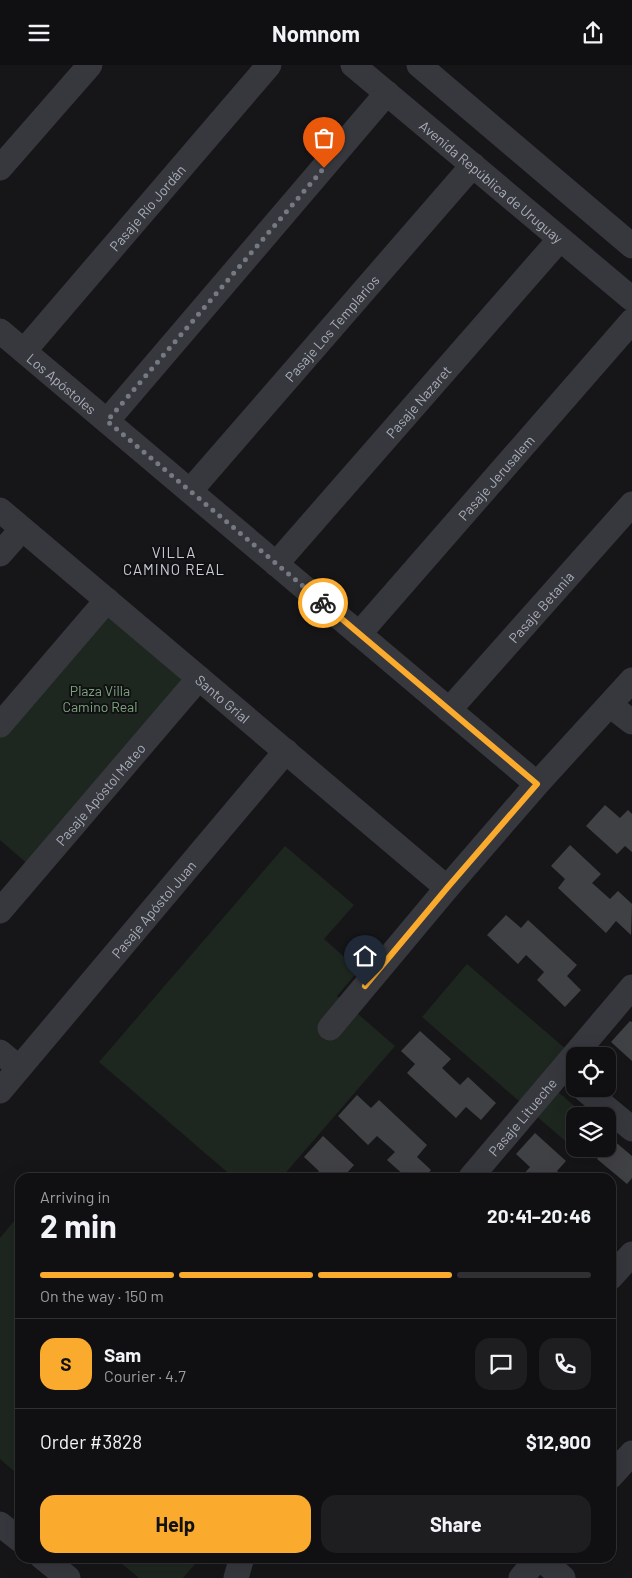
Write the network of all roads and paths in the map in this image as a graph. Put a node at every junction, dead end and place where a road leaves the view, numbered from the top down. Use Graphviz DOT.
graph roads {
  1 [pos="90,65"];
  2 [pos="269,65"];
  3 [pos="352,65"];
  4 [pos="419,65"];
  5 [pos="387,93"];
  6 [pos="473,165"];
  7 [pos="0,168"];
  8 [pos="560,239"];
  9 [pos="632,246"];
  10 [pos="632,299"];
  11 [pos="632,321"];
  12 [pos="0,331"];
  13 [pos="24,351"];
  14 [pos="107,421"];
  15 [pos="190,491"];
  16 [pos="632,504"];
  17 [pos="0,510"];
  18 [pos="22,529"];
  19 [pos="0,554"];
  20 [pos="276,564"];
  21 [pos="107,600"];
  22 [pos="360,634"];
  23 [pos="199,678"];
  24 [pos="632,680"];
  25 [pos="610,705"];
  26 [pos="449,710"];
  27 [pos="632,722"];
  28 [pos="0,725"];
  29 [pos="286,751"];
  30 [pos="537,784"];
  31 [pos="447,888"];
  32 [pos="0,911"];
  33 [pos="632,987"];
  34 [pos="330,1028"];
  35 [pos="590,1047"];
  36 [pos="0,1052"];
  37 [pos="19,1067"];
  38 [pos="566,1079"];
  39 [pos="0,1091"];
  40 [pos="594,1097"];
  41 [pos="632,1129"];
  42 [pos="475,1173"];
  43 [pos="632,1254"];
  44 [pos="616,1272"];
  45 [pos="632,1453"];
  46 [pos="616,1471"];
  47 [pos="0,1524"];
  48 [pos="15,1536"];
  49 [pos="49,1563"];
  50 [pos="240,1563"];
  51 [pos="534,1563"];
  52 [pos="546,1563"];
  53 [pos="68,1578"];
  54 [pos="236,1578"];
  55 [pos="521,1578"];
  56 [pos="563,1578"];
  1 -- 7 [label="street"];
  2 -- 13 [label="street, Pasaje Río Jordán"];
  3 -- 5 [label="street, Avenida República de Uruguay"];
  4 -- 9 [label="street"];
  5 -- 6 [label="street, Avenida República de Uruguay"];
  5 -- 14 [label="street"];
  6 -- 8 [label="street, Avenida República de Uruguay"];
  6 -- 15 [label="street, Pasaje Los Templarios"];
  8 -- 10 [label="street, Avenida República de Uruguay"];
  8 -- 20 [label="street, Pasaje Nazaret"];
  11 -- 22 [label="street, Pasaje Jerusalem"];
  12 -- 13 [label="street, Los Apóstoles"];
  13 -- 14 [label="street, Los Apóstoles"];
  14 -- 15 [label="street, Los Apóstoles"];
  15 -- 20 [label="street, Los Apóstoles"];
  16 -- 26 [label="street, Pasaje Betania"];
  17 -- 18 [label="street, Santo Grial"];
  18 -- 19 [label="street"];
  18 -- 21 [label="street, Santo Grial"];
  20 -- 22 [label="street, Los Apóstoles"];
  21 -- 23 [label="street, Santo Grial"];
  21 -- 28 [label="street"];
  22 -- 26 [label="street, Los Apóstoles"];
  23 -- 29 [label="street, Santo Grial"];
  23 -- 32 [label="street, Pasaje Apóstol Mateo"];
  24 -- 25 [label="street"];
  25 -- 27 [label="street"];
  25 -- 30 [label="street"];
  26 -- 30 [label="street, Los Apóstoles"];
  29 -- 31 [label="street, Santo Grial"];
  29 -- 37 [label="street, Pasaje Apóstol Juan"];
  30 -- 31 [label="street"];
  31 -- 34 [label="street"];
  33 -- 35 [label="street, Pasaje Litueche"];
  36 -- 37 [label="street"];
  37 -- 39 [label="street, Pasaje Apóstol Juan"];
  38 -- 42 [label="street, Pasaje Litueche"];
  40 -- 41 [label="street"];
  43 -- 44 [label="street"];
  45 -- 46 [label="street"];
  47 -- 48 [label="street"];
  49 -- 53 [label="street"];
  50 -- 54 [label="street"];
  51 -- 55 [label="street"];
  52 -- 56 [label="street"];
}
